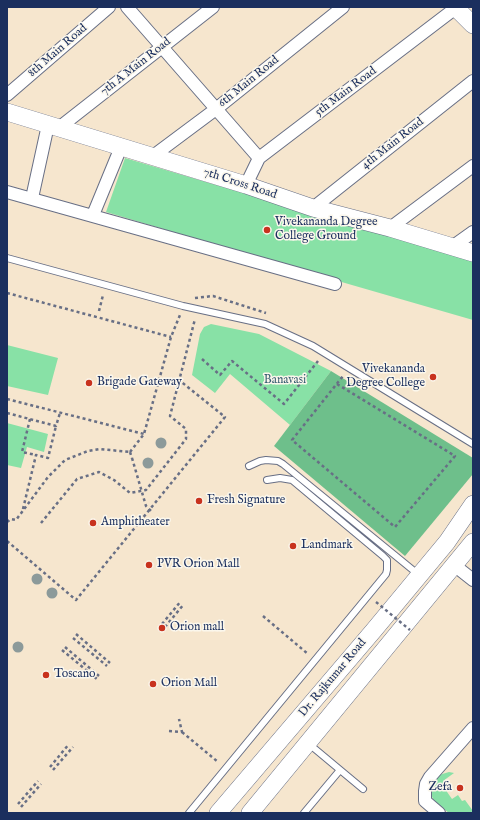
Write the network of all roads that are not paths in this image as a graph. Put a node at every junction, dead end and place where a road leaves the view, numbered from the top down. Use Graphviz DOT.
graph roads {
  1 [pos="109,7"];
  2 [pos="127,7"];
  3 [pos="213,7"];
  4 [pos="343,7"];
  5 [pos="456,7"];
  6 [pos="473,25"];
  7 [pos="162,47"];
  8 [pos="473,81"];
  9 [pos="7,95"];
  10 [pos="216,109"];
  11 [pos="7,112"];
  12 [pos="54,126"];
  13 [pos="121,147"];
  14 [pos="154,156"];
  15 [pos="259,158"];
  16 [pos="473,166"];
  17 [pos="246,185"];
  18 [pos="7,192"];
  19 [pos="32,198"];
  20 [pos="313,208"];
  21 [pos="93,215"];
  22 [pos="390,228"];
  23 [pos="473,232"];
  24 [pos="452,247"];
  25 [pos="473,253"];
  26 [pos="7,258"];
  27 [pos="335,284"];
  28 [pos="473,444"];
  29 [pos="249,466"];
  30 [pos="267,480"];
  31 [pos="473,504"];
  32 [pos="473,518"];
  33 [pos="446,542"];
  34 [pos="466,555"];
  35 [pos="419,575"];
  36 [pos="473,580"];
  37 [pos="473,728"];
  38 [pos="308,743"];
  39 [pos="340,770"];
  40 [pos="362,789"];
  41 [pos="189,813"];
  42 [pos="218,813"];
  43 [pos="250,813"];
  44 [pos="304,813"];
  45 [pos="439,813"];
  1 -- 9 [label="street, 8th Main Road"];
  2 -- 7 [label="street"];
  3 -- 7 [label="street, 7th A Main Road"];
  4 -- 10 [label="street, 6th Main Road"];
  5 -- 6 [label="main road"];
  5 -- 15 [label="street, 5th Main Road"];
  7 -- 10 [label="street"];
  7 -- 12 [label="street, 7th A Main Road"];
  8 -- 20 [label="street, 4th Main Road"];
  10 -- 14 [label="street, 6th Main Road"];
  10 -- 15 [label="street"];
  11 -- 12 [label="main road, 7th Cross Road"];
  12 -- 13 [label="main road, 7th Cross Road"];
  12 -- 19 [label="street"];
  13 -- 14 [label="main road, 7th Cross Road"];
  13 -- 21 [label="street"];
  14 -- 17 [label="main road, 7th Cross Road"];
  15 -- 17 [label="street, 5th Main Road"];
  16 -- 22 [label="street"];
  17 -- 20 [label="main road, 7th Cross Road"];
  18 -- 19 [label="street"];
  19 -- 21 [label="street"];
  20 -- 22 [label="main road, 7th Cross Road"];
  21 -- 27 [label="street"];
  22 -- 24 [label="main road, 7th Cross Road"];
  23 -- 24 [label="street"];
  24 -- 25 [label="main road, 7th Cross Road"];
  26 -- 28 [label="lane"];
  29 -- 35 [label="lane"];
  30 -- 41 [label="lane"];
  31 -- 33 [label="main road"];
  32 -- 33 [label="main road"];
  33 -- 35 [label="main road, Dr. Rajkumar Road"];
  34 -- 36 [label="street"];
  34 -- 38 [label="main road, Dr. Rajkumar Road"];
  35 -- 42 [label="main road, Dr. Rajkumar Road"];
  37 -- 45 [label="street"];
  38 -- 39 [label="lane"];
  38 -- 43 [label="main road, Dr. Rajkumar Road"];
  39 -- 40 [label="lane"];
  39 -- 44 [label="lane"];
}
